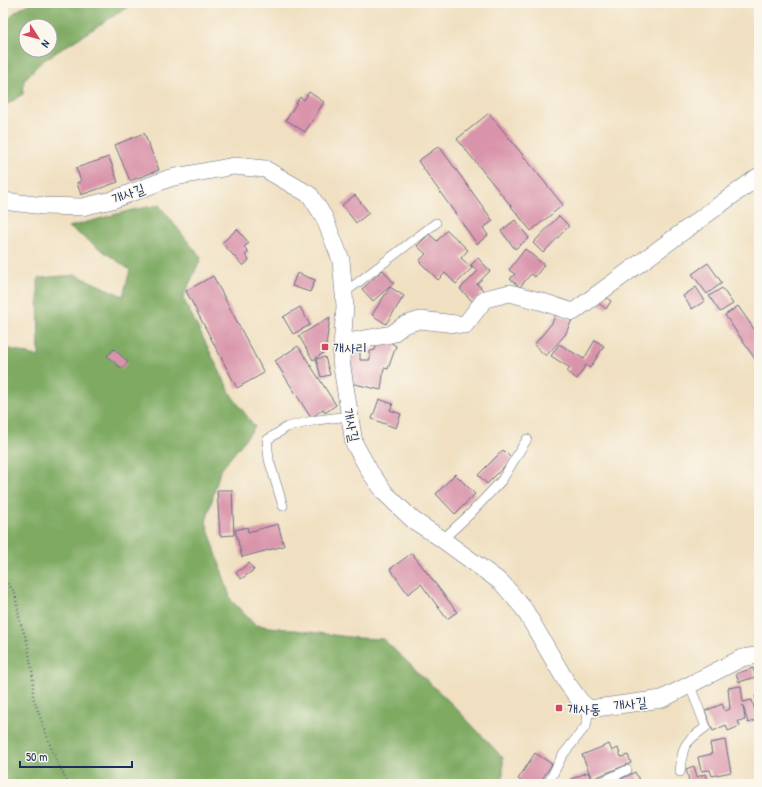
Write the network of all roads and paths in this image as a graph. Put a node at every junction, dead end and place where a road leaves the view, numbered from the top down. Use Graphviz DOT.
graph roads {
  1 [pos="759,176"];
  2 [pos="3,201"];
  3 [pos="436,223"];
  4 [pos="344,293"];
  5 [pos="342,343"];
  6 [pos="349,416"];
  7 [pos="527,439"];
  8 [pos="284,506"];
  9 [pos="442,540"];
  10 [pos="3,577"];
  11 [pos="759,655"];
  12 [pos="690,686"];
  13 [pos="589,709"];
  14 [pos="627,770"];
  15 [pos="680,772"];
  16 [pos="68,784"];
  17 [pos="548,784"];
  18 [pos="597,784"];
  1 -- 5 [label="street"];
  2 -- 4 [label="street, 개사길"];
  3 -- 4 [label="lane"];
  4 -- 5 [label="street, 개사길"];
  5 -- 6 [label="street, 개사길"];
  6 -- 8 [label="lane"];
  6 -- 9 [label="street, 개사길"];
  7 -- 9 [label="lane"];
  9 -- 13 [label="street, 개사길"];
  10 -- 16 [label="path"];
  11 -- 12 [label="street, 개사길"];
  12 -- 13 [label="street, 개사길"];
  12 -- 15 [label="lane"];
  13 -- 17 [label="lane"];
  14 -- 18 [label="lane"];
}
